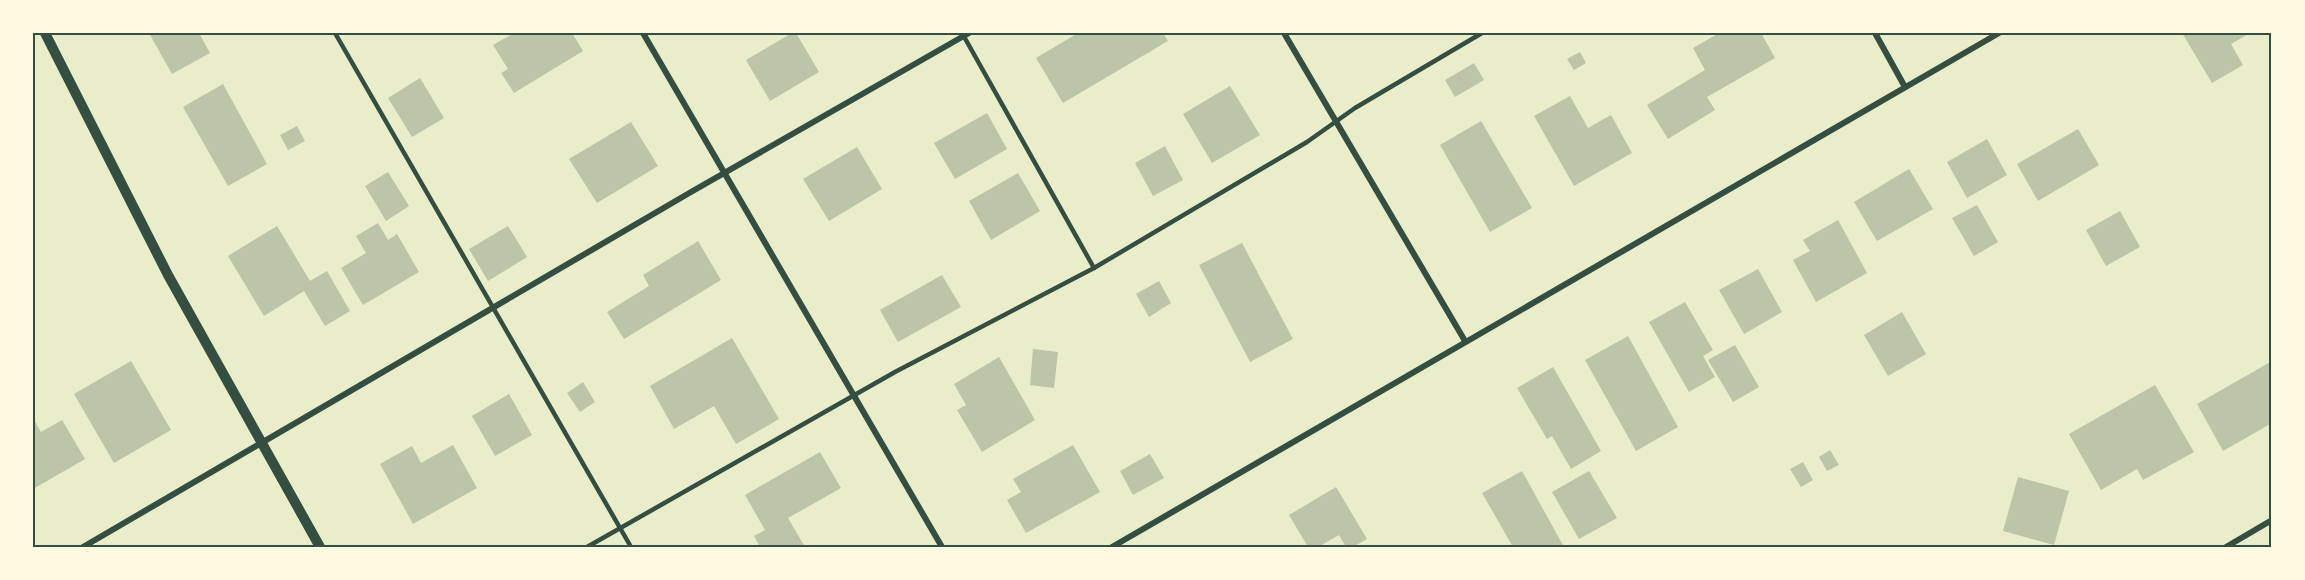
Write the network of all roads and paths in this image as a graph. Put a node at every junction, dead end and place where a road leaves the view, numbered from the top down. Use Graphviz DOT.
graph roads {
  1 [pos="45,33"];
  2 [pos="336,33"];
  3 [pos="644,33"];
  4 [pos="1284,33"];
  5 [pos="1482,33"];
  6 [pos="1875,33"];
  7 [pos="1999,33"];
  8 [pos="965,34"];
  9 [pos="1905,87"];
  10 [pos="1336,122"];
  11 [pos="725,172"];
  12 [pos="1094,268"];
  13 [pos="494,308"];
  14 [pos="1465,341"];
  15 [pos="854,396"];
  16 [pos="261,444"];
  17 [pos="2272,520"];
  18 [pos="620,528"];
  19 [pos="83,547"];
  20 [pos="320,547"];
  21 [pos="587,547"];
  22 [pos="631,547"];
  23 [pos="942,547"];
  24 [pos="1112,547"];
  25 [pos="2226,547"];
  1 -- 16 [label="street"];
  2 -- 13 [label="lane"];
  3 -- 11 [label="street"];
  4 -- 10 [label="street"];
  5 -- 10 [label="lane"];
  6 -- 9 [label="street"];
  7 -- 9 [label="street"];
  8 -- 11 [label="street"];
  8 -- 12 [label="lane"];
  9 -- 14 [label="street"];
  10 -- 12 [label="lane"];
  10 -- 14 [label="street"];
  11 -- 13 [label="street"];
  11 -- 15 [label="street"];
  12 -- 15 [label="lane"];
  13 -- 16 [label="street"];
  13 -- 18 [label="lane"];
  14 -- 24 [label="street"];
  15 -- 18 [label="lane"];
  15 -- 23 [label="street"];
  16 -- 19 [label="street"];
  16 -- 20 [label="street"];
  17 -- 25 [label="street"];
  18 -- 21 [label="lane"];
  18 -- 22 [label="lane"];
}
